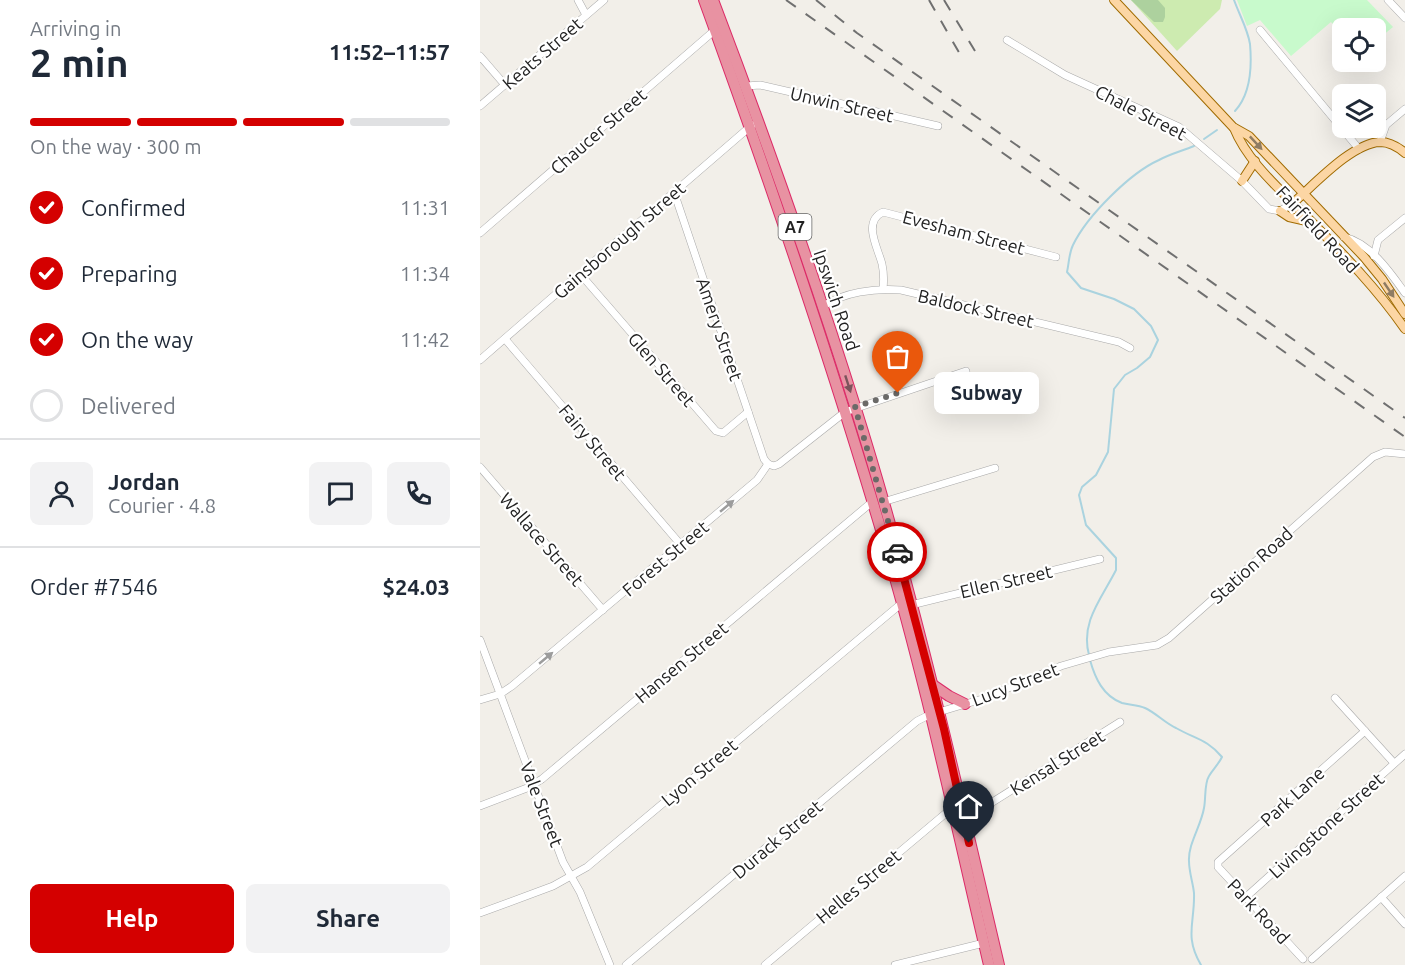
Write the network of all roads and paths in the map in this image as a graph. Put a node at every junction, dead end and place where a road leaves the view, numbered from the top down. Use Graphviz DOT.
graph roads {
  1 [pos="578,0"];
  2 [pos="604,0"];
  3 [pos="704,0"];
  4 [pos="713,0"];
  5 [pos="1114,0"];
  6 [pos="1388,0"];
  7 [pos="586,15"];
  8 [pos="1405,18"];
  9 [pos="715,30"];
  10 [pos="1260,30"];
  11 [pos="1007,40"];
  12 [pos="480,56"];
  13 [pos="505,85"];
  14 [pos="746,86"];
  15 [pos="480,106"];
  16 [pos="1405,109"];
  17 [pos="754,124"];
  18 [pos="938,126"];
  19 [pos="1233,128"];
  20 [pos="1380,142"];
  21 [pos="1359,149"];
  22 [pos="1405,153"];
  23 [pos="1255,161"];
  24 [pos="1242,181"];
  25 [pos="1304,194"];
  26 [pos="672,195"];
  27 [pos="1293,203"];
  28 [pos="1280,211"];
  29 [pos="1405,218"];
  30 [pos="1311,222"];
  31 [pos="480,233"];
  32 [pos="1344,237"];
  33 [pos="1374,256"];
  34 [pos="1056,257"];
  35 [pos="582,276"];
  36 [pos="883,289"];
  37 [pos="1405,293"];
  38 [pos="822,307"];
  39 [pos="1405,314"];
  40 [pos="1405,329"];
  41 [pos="506,339"];
  42 [pos="1130,348"];
  43 [pos="480,360"];
  44 [pos="966,371"];
  45 [pos="850,409"];
  46 [pos="748,412"];
  47 [pos="1405,454"];
  48 [pos="768,464"];
  49 [pos="480,467"];
  50 [pos="995,468"];
  51 [pos="878,502"];
  52 [pos="681,544"];
  53 [pos="1100,559"];
  54 [pos="907,604"];
  55 [pos="603,610"];
  56 [pos="480,640"];
  57 [pos="1100,655"];
  58 [pos="933,685"];
  59 [pos="500,694"];
  60 [pos="1335,698"];
  61 [pos="480,700"];
  62 [pos="965,704"];
  63 [pos="935,713"];
  64 [pos="1120,722"];
  65 [pos="1365,731"];
  66 [pos="1405,754"];
  67 [pos="1394,763"];
  68 [pos="534,784"];
  69 [pos="480,806"];
  70 [pos="952,808"];
  71 [pos="964,820"];
  72 [pos="1218,862"];
  73 [pos="1405,876"];
  74 [pos="571,877"];
  75 [pos="1246,897"];
  76 [pos="1381,897"];
  77 [pos="480,913"];
  78 [pos="1405,924"];
  79 [pos="984,943"];
  80 [pos="1301,962"];
  81 [pos="1313,962"];
  82 [pos="610,965"];
  83 [pos="626,965"];
  84 [pos="765,965"];
  85 [pos="894,965"];
  86 [pos="989,965"];
  87 [pos="999,965"];
  1 -- 7 [label="street"];
  2 -- 7 [label="street, Keats Street"];
  3 -- 9 [label="highway, Ipswich Road / A7"];
  4 -- 14 [label="highway, Ipswich Road / A7"];
  5 -- 19 [label="main road, Fairfield Road"];
  6 -- 8 [label="street"];
  7 -- 13 [label="street, Keats Street"];
  9 -- 17 [label="highway, Ipswich Road / A7"];
  9 -- 31 [label="street, Chaucer Street"];
  10 -- 21 [label="street"];
  11 -- 24 [label="street, Chale Street"];
  12 -- 13 [label="street"];
  13 -- 15 [label="street, Keats Street"];
  14 -- 17 [label="highway, Ipswich Road / A7"];
  14 -- 18 [label="street, Unwin Street"];
  16 -- 20 [label="street"];
  17 -- 26 [label="street, Gainsborough Street"];
  17 -- 38 [label="highway, Ipswich Road / A7"];
  17 -- 45 [label="highway, Ipswich Road / A7"];
  19 -- 23 [label="main road, Fairfield Road"];
  19 -- 25 [label="main road, Fairfield Road, one-way"];
  20 -- 21 [label="main road"];
  20 -- 22 [label="main road"];
  21 -- 25 [label="main road"];
  23 -- 24 [label="main road"];
  23 -- 27 [label="main road, Fairfield Road"];
  24 -- 28 [label="street, Chale Street"];
  25 -- 27 [label="main road"];
  25 -- 32 [label="main road, Fairfield Road"];
  26 -- 35 [label="street, Gainsborough Street"];
  26 -- 46 [label="street, Amery Street"];
  27 -- 28 [label="street"];
  27 -- 30 [label="main road, Fairfield Road"];
  28 -- 30 [label="main road"];
  29 -- 33 [label="street"];
  30 -- 40 [label="main road, Fairfield Road"];
  32 -- 33 [label="street, Fairfield Road"];
  32 -- 39 [label="main road, Fairfield Road, one-way"];
  33 -- 37 [label="street, Fairfield Road"];
  34 -- 36 [label="street, Evesham Street"];
  35 -- 41 [label="street, Gainsborough Street"];
  35 -- 46 [label="street, Glen Street"];
  36 -- 38 [label="street, Baldock Street"];
  36 -- 42 [label="street, Baldock Street"];
  38 -- 45 [label="highway, Ipswich Road / A7, one-way"];
  41 -- 43 [label="street, Gainsborough Street"];
  41 -- 52 [label="street, Fairy Street"];
  44 -- 45 [label="street"];
  45 -- 48 [label="street, Forest Street"];
  45 -- 51 [label="highway, Ipswich Road / A7"];
  46 -- 48 [label="street, Amery Street"];
  47 -- 57 [label="street, Station Road"];
  52 -- 48 [label="street, Forest Street, one-way"];
  49 -- 55 [label="street, Wallace Street"];
  50 -- 51 [label="street"];
  51 -- 54 [label="highway, Ipswich Road / A7"];
  51 -- 68 [label="street, Hansen Street"];
  52 -- 55 [label="street, Forest Street"];
  53 -- 54 [label="street, Ellen Street"];
  54 -- 58 [label="highway, Ipswich Road / A7"];
  54 -- 63 [label="highway, Ipswich Road / A7"];
  54 -- 74 [label="street, Lyon Street"];
  59 -- 55 [label="street, Forest Street, one-way"];
  56 -- 59 [label="street, Vale Street"];
  57 -- 62 [label="street, Lucy Street"];
  58 -- 62 [label="highway"];
  58 -- 63 [label="highway, Ipswich Road / A7"];
  59 -- 61 [label="street, Forest Street"];
  59 -- 68 [label="street, Vale Street"];
  60 -- 65 [label="street"];
  62 -- 63 [label="street, Lucy Street"];
  63 -- 70 [label="highway, Ipswich Road / A7"];
  63 -- 71 [label="highway, Ipswich Road / A7"];
  63 -- 83 [label="street, Durack Street"];
  64 -- 71 [label="street, Kensal Street"];
  65 -- 67 [label="street"];
  65 -- 72 [label="street, Park Lane"];
  66 -- 67 [label="street, Livingstone Street"];
  67 -- 75 [label="street, Livingstone Street"];
  68 -- 69 [label="street, Hansen Street"];
  68 -- 74 [label="street, Vale Street"];
  70 -- 79 [label="highway, Ipswich Road / A7"];
  70 -- 84 [label="street, Helles Street"];
  71 -- 87 [label="highway, Ipswich Road / A7"];
  72 -- 75 [label="street, Park Road"];
  73 -- 76 [label="street"];
  74 -- 77 [label="street, Lyon Street"];
  74 -- 82 [label="street, Vale Street"];
  75 -- 80 [label="street, Park Road"];
  76 -- 78 [label="street"];
  76 -- 81 [label="street"];
  79 -- 85 [label="street"];
  79 -- 86 [label="highway, Ipswich Road / A7"];
  80 -- 81 [label="street"];
}
